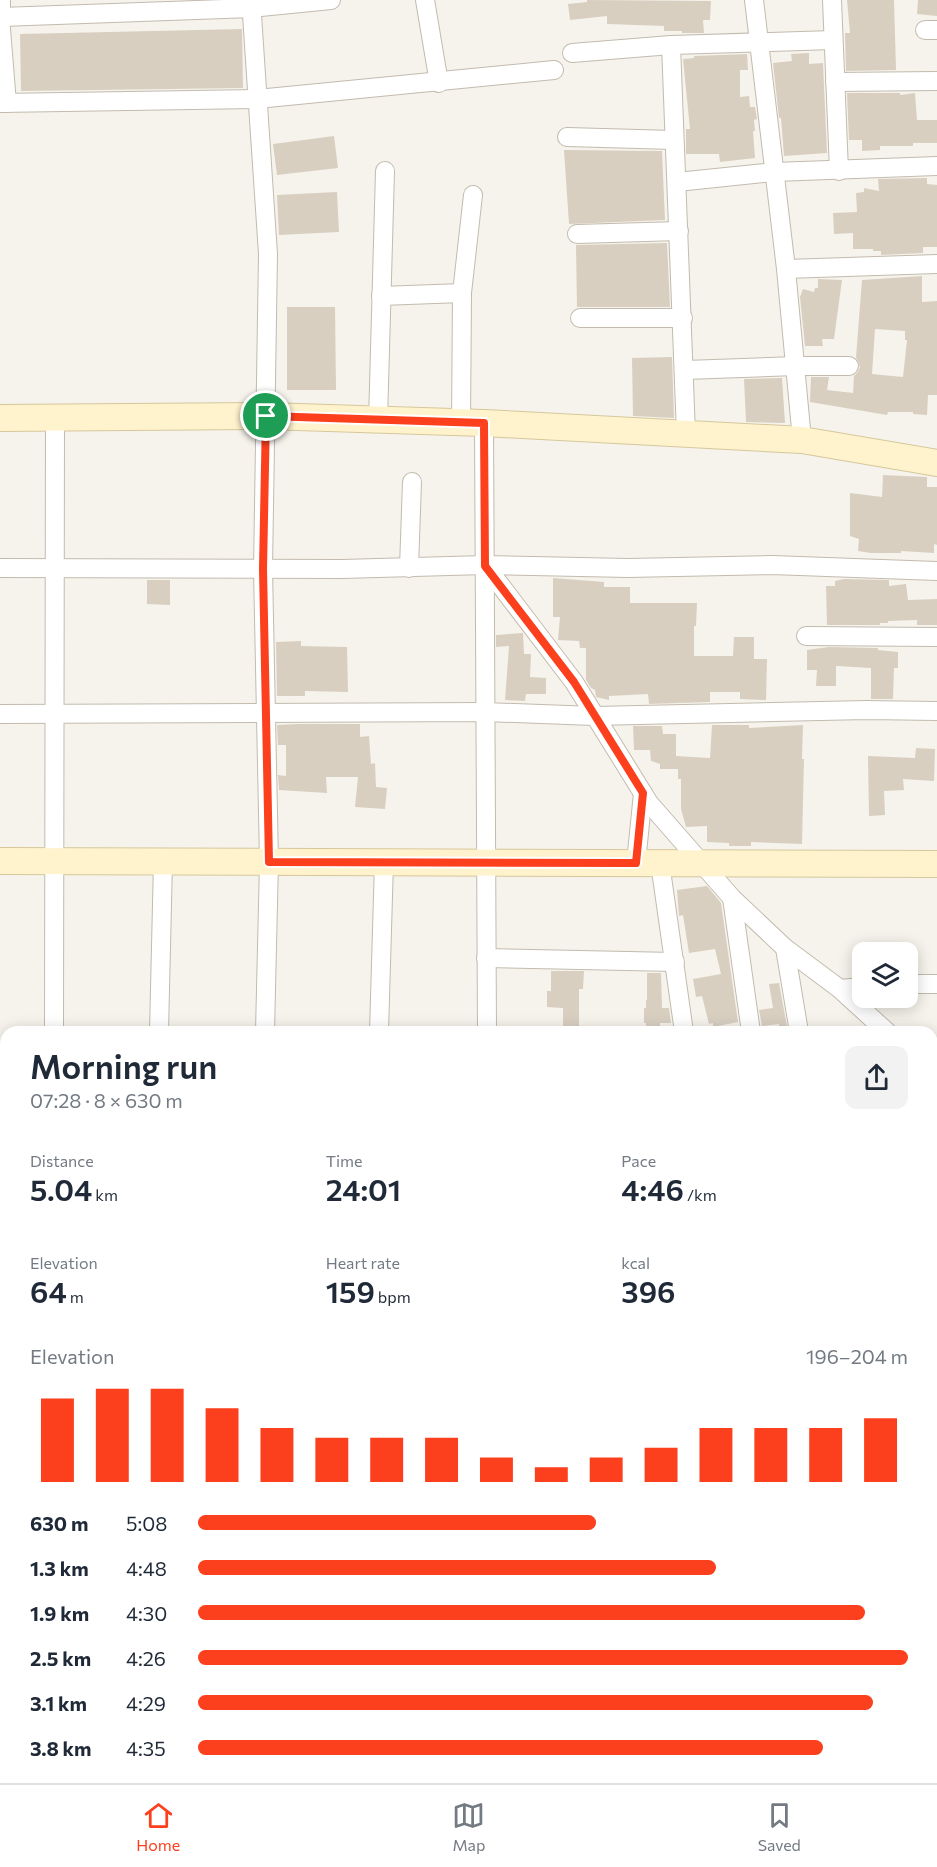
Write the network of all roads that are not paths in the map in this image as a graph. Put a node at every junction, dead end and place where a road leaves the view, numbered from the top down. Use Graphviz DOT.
graph roads {
  1 [pos="331,0"];
  2 [pos="425,0"];
  3 [pos="754,0"];
  4 [pos="832,0"];
  5 [pos="251,4"];
  6 [pos="1,11"];
  7 [pos="833,40"];
  8 [pos="759,43"];
  9 [pos="671,45"];
  10 [pos="572,53"];
  11 [pos="555,70"];
  12 [pos="937,81"];
  13 [pos="835,82"];
  14 [pos="439,83"];
  15 [pos="257,99"];
  16 [pos="4,103"];
  17 [pos="567,137"];
  18 [pos="674,140"];
  19 [pos="937,166"];
  20 [pos="385,171"];
  21 [pos="840,171"];
  22 [pos="774,172"];
  23 [pos="677,182"];
  24 [pos="473,195"];
  25 [pos="679,231"];
  26 [pos="577,234"];
  27 [pos="937,264"];
  28 [pos="786,269"];
  29 [pos="462,292"];
  30 [pos="381,296"];
  31 [pos="580,318"];
  32 [pos="683,318"];
  33 [pos="796,366"];
  34 [pos="849,366"];
  35 [pos="685,370"];
  36 [pos="266,416"];
  37 [pos="0,418"];
  38 [pos="55,419"];
  39 [pos="378,421"];
  40 [pos="473,423"];
  41 [pos="686,434"];
  42 [pos="802,440"];
  43 [pos="937,463"];
  44 [pos="412,482"];
  45 [pos="485,566"];
  46 [pos="0,568"];
  47 [pos="55,568"];
  48 [pos="409,568"];
  49 [pos="263,569"];
  50 [pos="937,571"];
  51 [pos="806,636"];
  52 [pos="937,637"];
  53 [pos="937,711"];
  54 [pos="267,712"];
  55 [pos="485,712"];
  56 [pos="0,714"];
  57 [pos="55,715"];
  58 [pos="594,716"];
  59 [pos="643,793"];
  60 [pos="0,861"];
  61 [pos="55,861"];
  62 [pos="164,862"];
  63 [pos="269,862"];
  64 [pos="384,862"];
  65 [pos="486,862"];
  66 [pos="648,863"];
  67 [pos="702,863"];
  68 [pos="937,864"];
  69 [pos="732,898"];
  70 [pos="785,948"];
  71 [pos="486,958"];
  72 [pos="675,962"];
  73 [pos="918,984"];
  74 [pos="937,984"];
  75 [pos="852,988"];
  76 [pos="840,989"];
  77 [pos="54,1026"];
  78 [pos="159,1026"];
  79 [pos="265,1026"];
  80 [pos="379,1026"];
  81 [pos="487,1026"];
  82 [pos="683,1026"];
  83 [pos="751,1026"];
  84 [pos="798,1026"];
  85 [pos="880,1026"];
  1 -- 5 [label="street"];
  2 -- 14 [label="street"];
  3 -- 8 [label="street"];
  4 -- 7 [label="street"];
  5 -- 6 [label="street"];
  5 -- 15 [label="street"];
  6 -- 16 [label="street"];
  7 -- 8 [label="street"];
  7 -- 13 [label="street"];
  8 -- 9 [label="street"];
  8 -- 22 [label="street"];
  9 -- 10 [label="street"];
  9 -- 18 [label="street"];
  11 -- 14 [label="street"];
  12 -- 13 [label="street"];
  13 -- 21 [label="street"];
  14 -- 15 [label="street"];
  15 -- 16 [label="street"];
  15 -- 36 [label="street"];
  17 -- 18 [label="street"];
  18 -- 23 [label="street"];
  19 -- 21 [label="street"];
  20 -- 30 [label="street"];
  21 -- 22 [label="street"];
  22 -- 23 [label="street"];
  22 -- 28 [label="street"];
  23 -- 25 [label="street"];
  24 -- 29 [label="street"];
  25 -- 26 [label="street"];
  25 -- 32 [label="street"];
  27 -- 28 [label="street"];
  28 -- 33 [label="street"];
  29 -- 30 [label="street"];
  29 -- 40 [label="street"];
  30 -- 39 [label="street"];
  31 -- 32 [label="street"];
  32 -- 35 [label="street"];
  33 -- 34 [label="street"];
  33 -- 35 [label="street"];
  33 -- 42 [label="street"];
  35 -- 41 [label="street"];
  36 -- 38 [label="street"];
  36 -- 39 [label="street"];
  36 -- 49 [label="street"];
  37 -- 38 [label="street"];
  38 -- 47 [label="street"];
  39 -- 40 [label="street"];
  40 -- 41 [label="street"];
  40 -- 45 [label="street"];
  41 -- 42 [label="street"];
  42 -- 43 [label="street"];
  44 -- 48 [label="street"];
  45 -- 48 [label="street"];
  45 -- 50 [label="street"];
  45 -- 55 [label="street"];
  45 -- 58 [label="street"];
  46 -- 47 [label="street"];
  47 -- 49 [label="street"];
  47 -- 57 [label="street"];
  48 -- 49 [label="street"];
  49 -- 54 [label="street"];
  51 -- 52 [label="street"];
  53 -- 58 [label="street"];
  54 -- 55 [label="street"];
  54 -- 57 [label="street"];
  54 -- 63 [label="street"];
  55 -- 58 [label="street"];
  55 -- 65 [label="street"];
  56 -- 57 [label="street"];
  57 -- 61 [label="street"];
  58 -- 59 [label="street"];
  59 -- 66 [label="street"];
  59 -- 67 [label="street"];
  60 -- 61 [label="street"];
  61 -- 62 [label="street"];
  61 -- 77 [label="street"];
  62 -- 63 [label="street"];
  62 -- 78 [label="street"];
  63 -- 64 [label="street"];
  63 -- 79 [label="street"];
  64 -- 65 [label="street"];
  64 -- 80 [label="street"];
  65 -- 66 [label="street"];
  65 -- 71 [label="street"];
  66 -- 67 [label="street"];
  66 -- 72 [label="street"];
  67 -- 68 [label="street"];
  67 -- 69 [label="street"];
  69 -- 70 [label="street"];
  69 -- 83 [label="street"];
  70 -- 76 [label="street"];
  70 -- 84 [label="street"];
  71 -- 72 [label="street"];
  71 -- 81 [label="street"];
  72 -- 82 [label="street"];
  73 -- 74 [label="street"];
  75 -- 76 [label="street"];
  76 -- 85 [label="street"];
}
